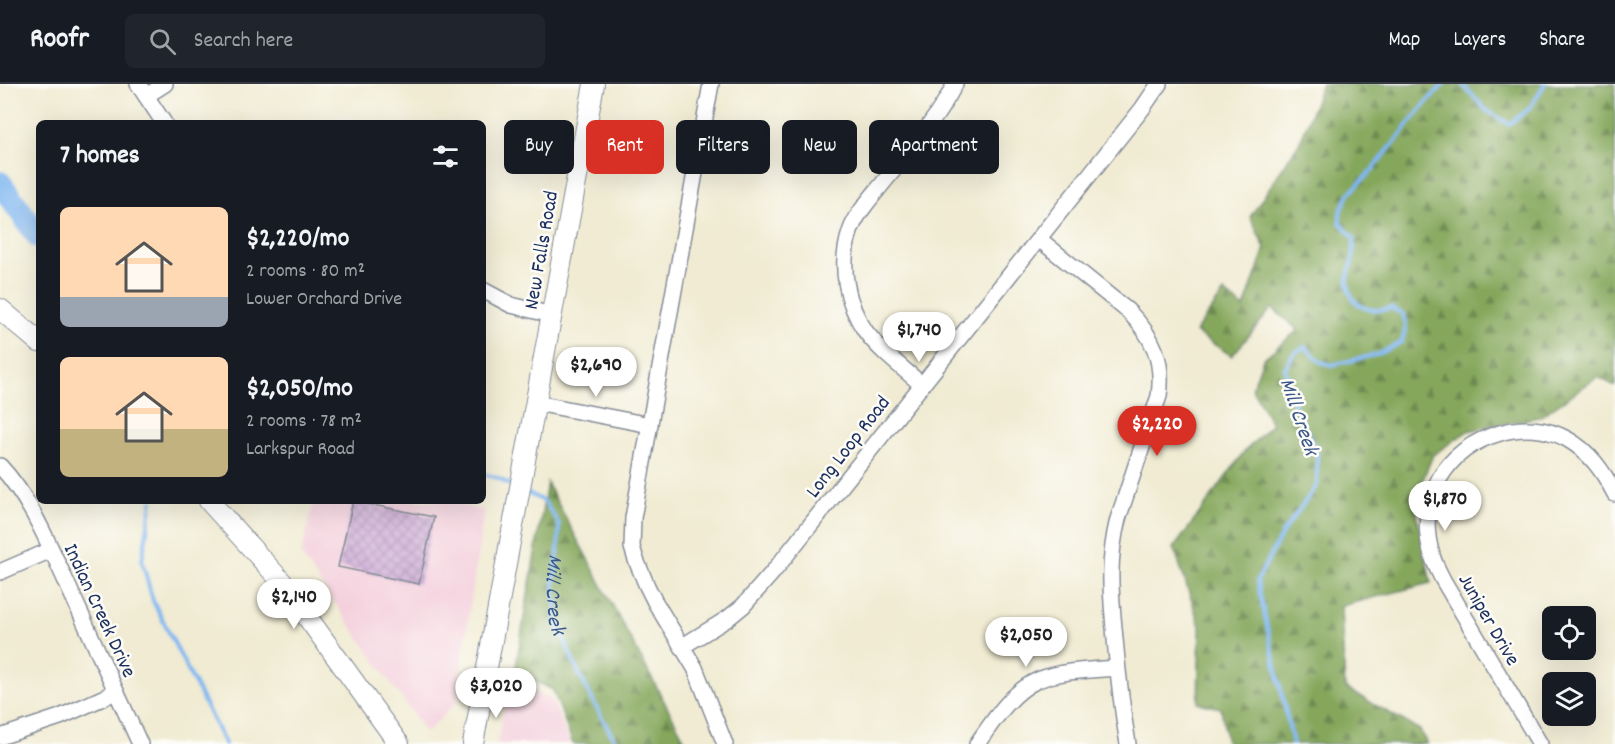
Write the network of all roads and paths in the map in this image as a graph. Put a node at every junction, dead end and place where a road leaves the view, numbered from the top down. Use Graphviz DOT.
graph roads {
  1 [pos="165,84"];
  2 [pos="594,84"];
  3 [pos="711,84"];
  4 [pos="955,84"];
  5 [pos="1159,84"];
  6 [pos="142,90"];
  7 [pos="162,120"];
  8 [pos="1039,239"];
  9 [pos="486,292"];
  10 [pos="0,309"];
  11 [pos="552,315"];
  12 [pos="36,339"];
  13 [pos="922,385"];
  14 [pos="536,403"];
  15 [pos="650,425"];
  16 [pos="0,466"];
  17 [pos="1615,494"];
  18 [pos="212,504"];
  19 [pos="51,550"];
  20 [pos="0,572"];
  21 [pos="683,646"];
  22 [pos="1117,668"];
  23 [pos="116,692"];
  24 [pos="0,737"];
  25 [pos="472,743"];
  26 [pos="140,744"];
  27 [pos="399,744"];
  28 [pos="725,744"];
  29 [pos="977,744"];
  30 [pos="1128,744"];
  31 [pos="1540,744"];
  1 -- 6 [label="street"];
  2 -- 11 [label="main road, New Falls Road"];
  3 -- 15 [label="street"];
  4 -- 13 [label="street"];
  5 -- 8 [label="street, Long Loop Road"];
  6 -- 7 [label="street"];
  8 -- 13 [label="street, Long Loop Road"];
  8 -- 22 [label="street"];
  9 -- 11 [label="street"];
  10 -- 12 [label="main road"];
  11 -- 14 [label="main road, New Falls Road"];
  13 -- 21 [label="street, Long Loop Road"];
  14 -- 15 [label="street"];
  14 -- 25 [label="main road, New Falls Road"];
  15 -- 21 [label="street"];
  16 -- 19 [label="street, Indian Creek Drive"];
  17 -- 31 [label="street, Juniper Drive"];
  18 -- 27 [label="main road"];
  19 -- 20 [label="street"];
  19 -- 23 [label="street, Indian Creek Drive"];
  21 -- 28 [label="street"];
  22 -- 29 [label="street"];
  22 -- 30 [label="street"];
  23 -- 24 [label="street"];
  23 -- 26 [label="street, Indian Creek Drive"];
}
